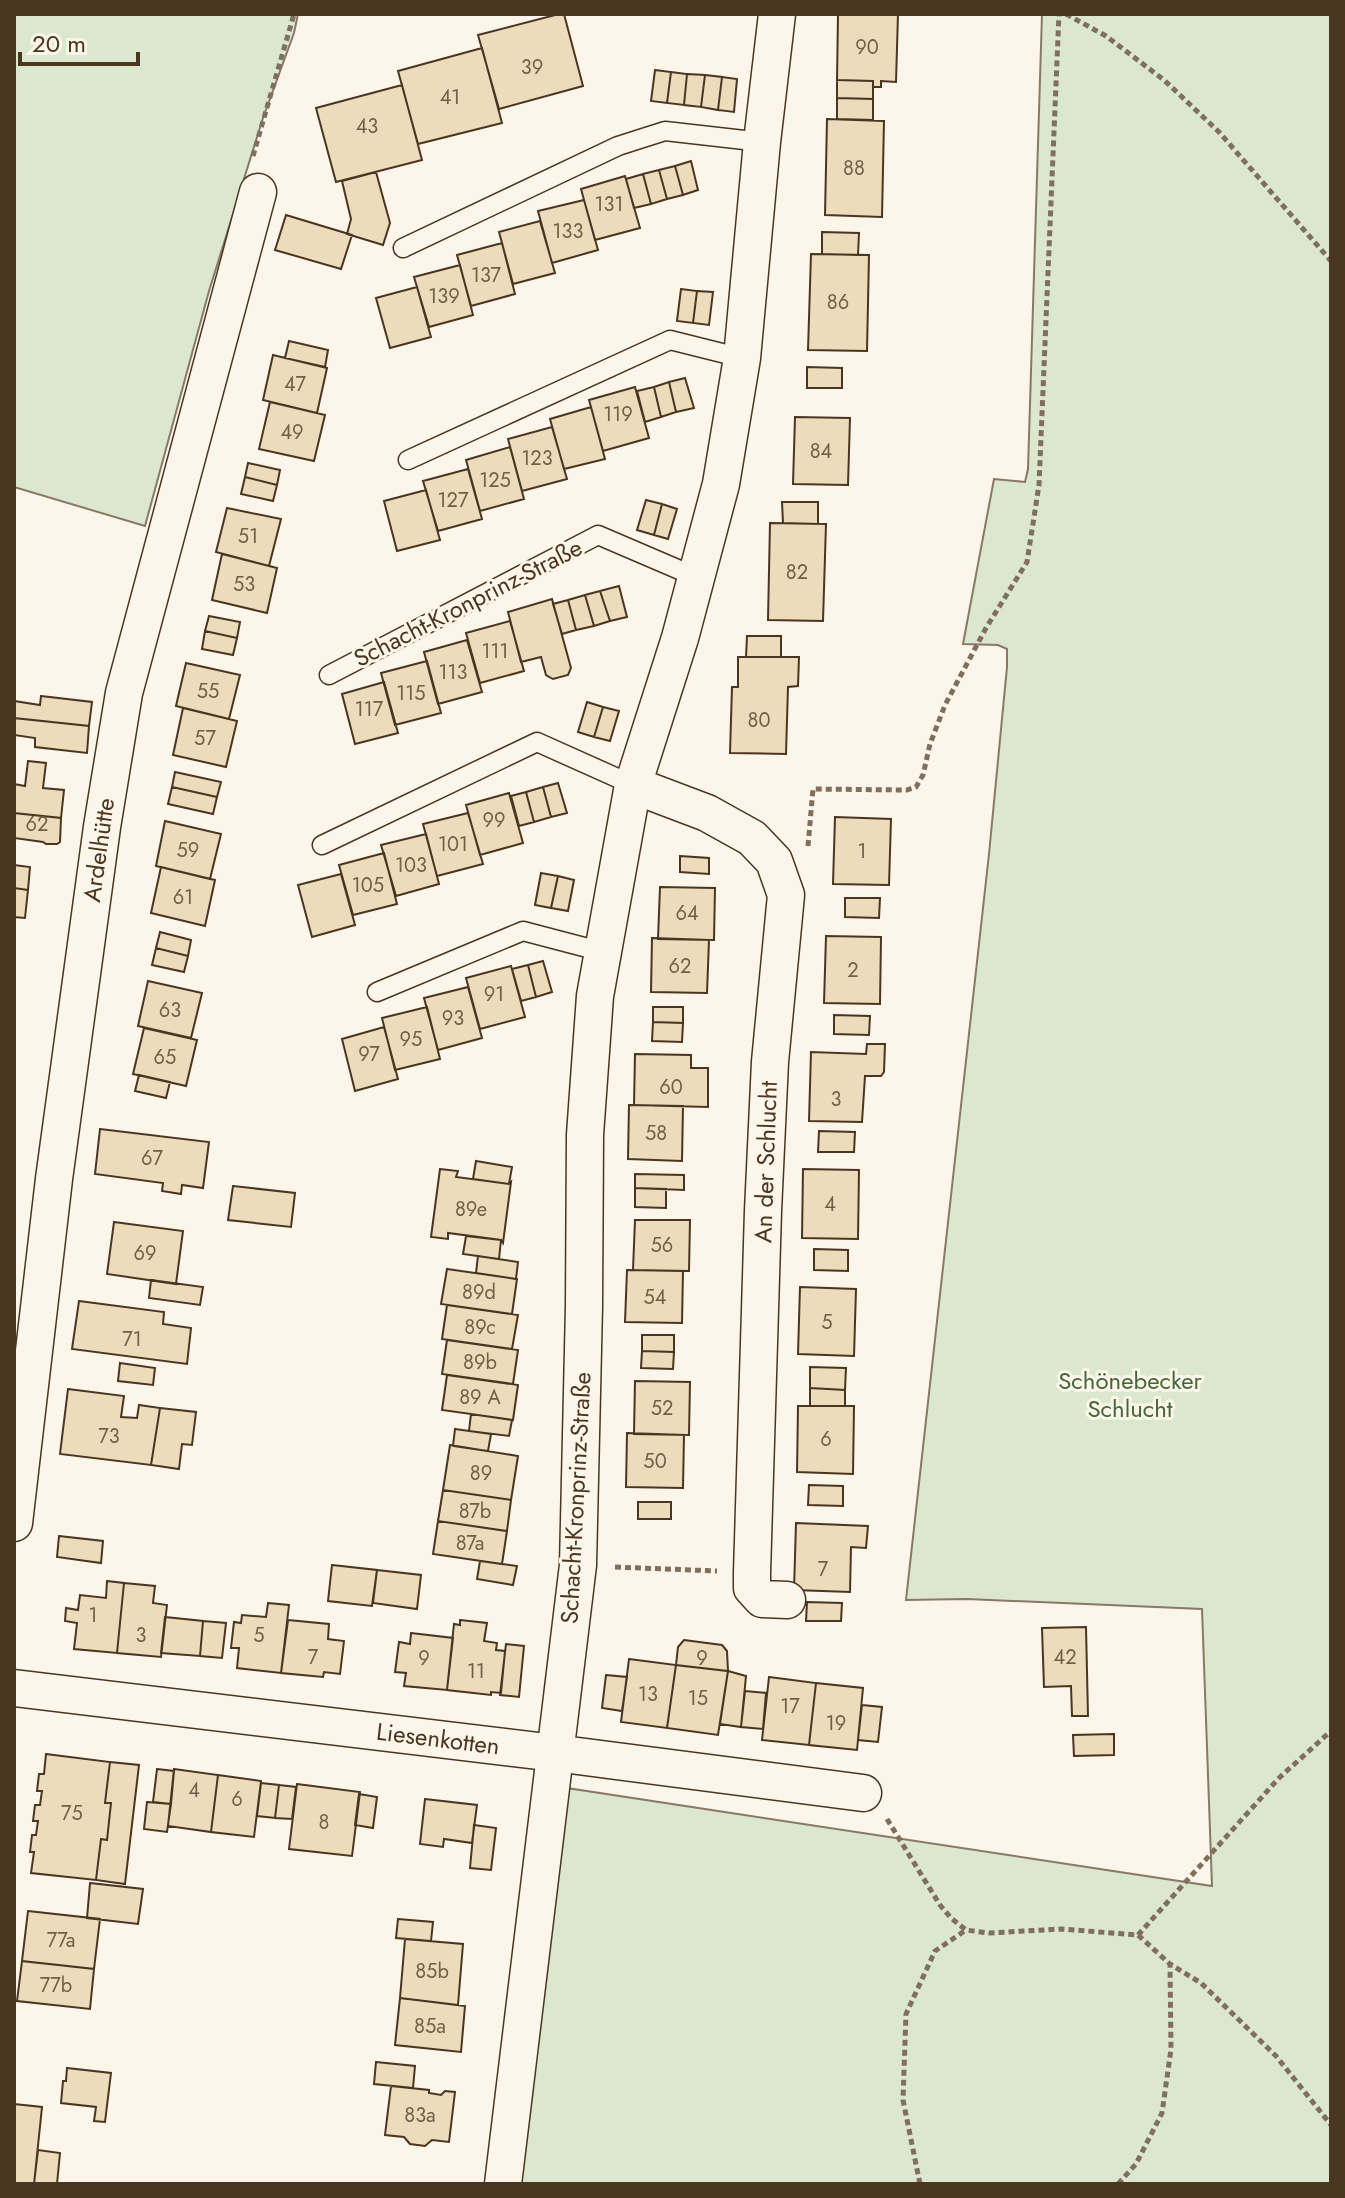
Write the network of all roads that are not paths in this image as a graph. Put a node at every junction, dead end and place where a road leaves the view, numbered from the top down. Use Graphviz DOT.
graph roads {
  1 [pos="777,14"];
  2 [pos="762,142"];
  3 [pos="258,192"];
  4 [pos="403,248"];
  5 [pos="742,358"];
  6 [pos="408,460"];
  7 [pos="696,577"];
  8 [pos="329,675"];
  9 [pos="633,785"];
  10 [pos="322,845"];
  11 [pos="603,952"];
  12 [pos="377,992"];
  13 [pos="14,1523"];
  14 [pos="787,1600"];
  15 [pos="14,1688"];
  16 [pos="555,1753"];
  17 [pos="863,1793"];
  18 [pos="503,2184"];
  1 -- 2 [label="street, Schacht-Kronprinz-Straße"];
  2 -- 4 [label="lane"];
  2 -- 5 [label="street, Schacht-Kronprinz-Straße"];
  3 -- 13 [label="street, Ardelhütte"];
  5 -- 6 [label="lane"];
  5 -- 7 [label="street, Schacht-Kronprinz-Straße"];
  7 -- 8 [label="lane, Schacht-Kronprinz-Straße"];
  7 -- 9 [label="street, Schacht-Kronprinz-Straße"];
  9 -- 10 [label="lane"];
  9 -- 11 [label="street, Schacht-Kronprinz-Straße"];
  9 -- 14 [label="street, An der Schlucht"];
  11 -- 12 [label="lane"];
  11 -- 16 [label="street, Schacht-Kronprinz-Straße"];
  15 -- 16 [label="street, Liesenkotten"];
  16 -- 17 [label="street, Liesenkotten"];
  16 -- 18 [label="street, Schacht-Kronprinz-Straße"];
}
